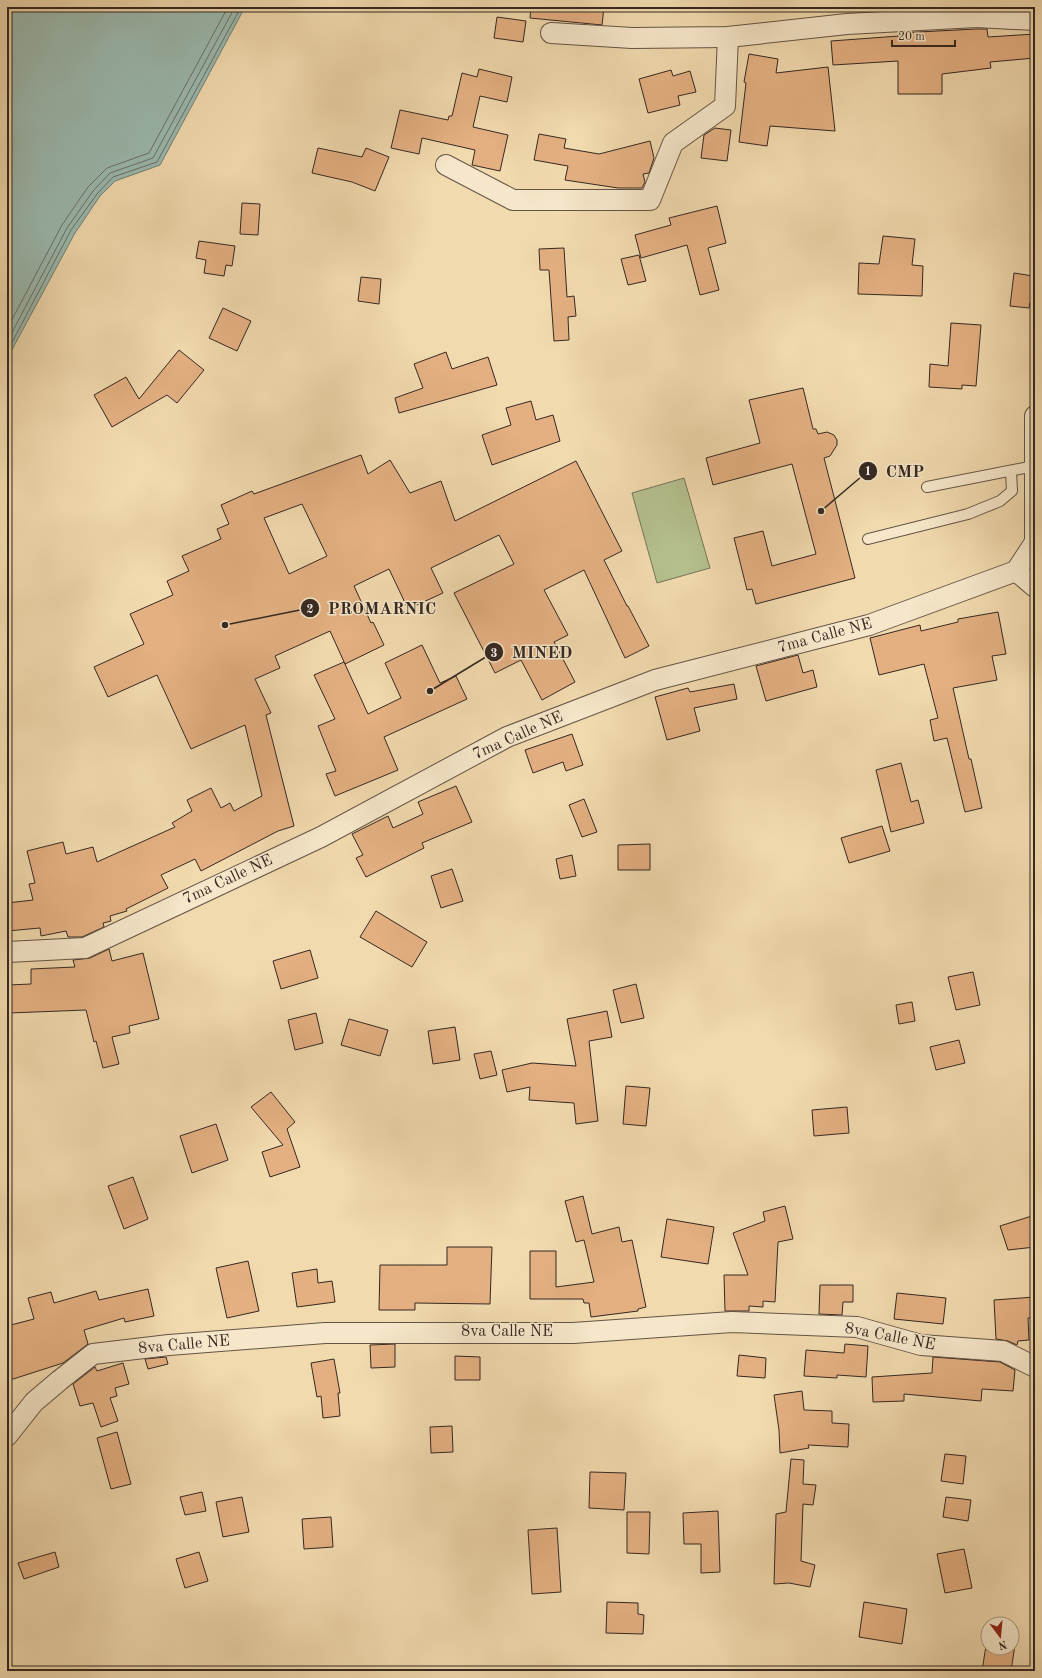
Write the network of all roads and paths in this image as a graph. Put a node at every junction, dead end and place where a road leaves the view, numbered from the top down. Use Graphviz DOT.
graph roads {
  1 [pos="1035,20"];
  2 [pos="551,33"];
  3 [pos="728,37"];
  4 [pos="446,165"];
  5 [pos="1035,428"];
  6 [pos="1034,466"];
  7 [pos="1011,471"];
  8 [pos="927,488"];
  9 [pos="868,539"];
  10 [pos="1035,542"];
  11 [pos="1016,571"];
  12 [pos="1035,587"];
  13 [pos="7,952"];
  14 [pos="1035,1367"];
  15 [pos="7,1436"];
  1 -- 3 [label="street"];
  2 -- 3 [label="street"];
  3 -- 4 [label="street"];
  5 -- 6 [label="street"];
  6 -- 7 [label="lane"];
  6 -- 10 [label="street"];
  7 -- 8 [label="lane"];
  7 -- 9 [label="lane"];
  10 -- 11 [label="street"];
  11 -- 12 [label="street"];
  11 -- 13 [label="street, 7ma Calle NE"];
  14 -- 15 [label="street, 8va Calle NE"];
}
